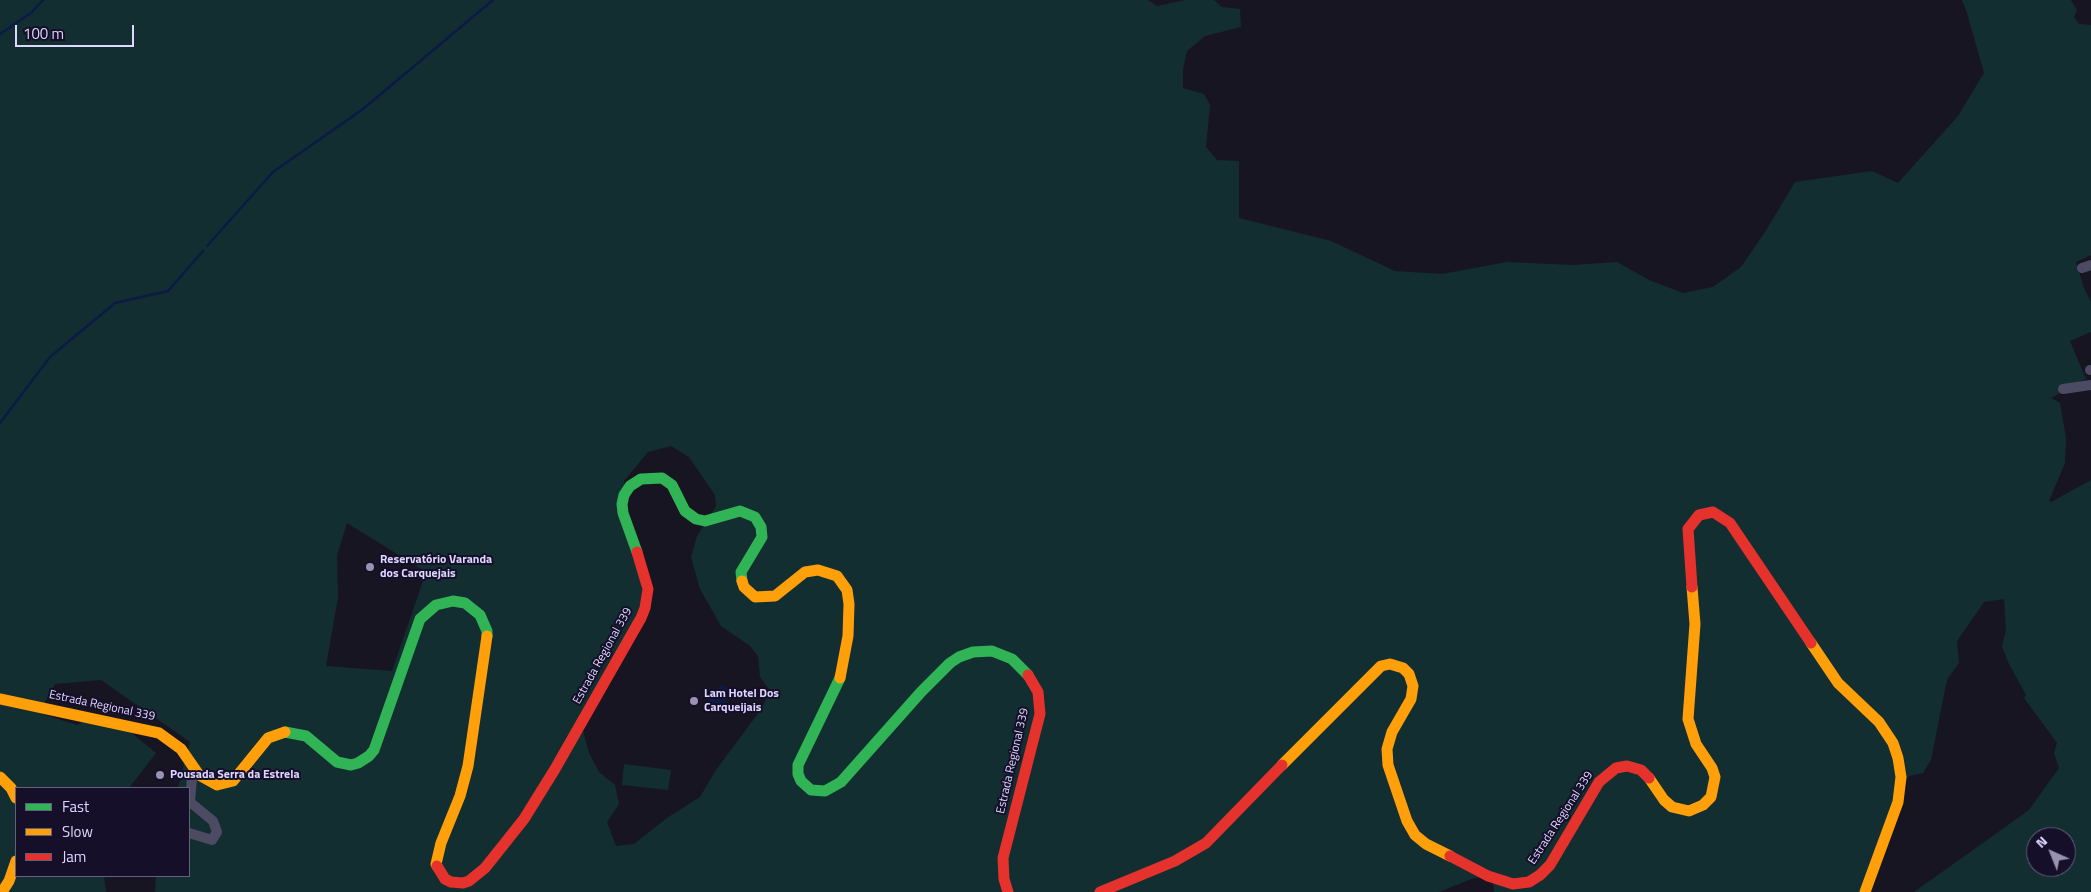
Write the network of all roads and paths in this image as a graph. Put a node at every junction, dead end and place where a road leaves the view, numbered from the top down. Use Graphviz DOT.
graph roads {
  1 [pos="2091,385"];
  2 [pos="2063,389"];
  3 [pos="0,699"];
  4 [pos="196,770"];
  5 [pos="0,777"];
  6 [pos="15,796"];
  7 [pos="190,802"];
  8 [pos="190,802"];
  9 [pos="190,833"];
  10 [pos="15,864"];
  11 [pos="2,892"];
  12 [pos="1008,892"];
  13 [pos="1100,892"];
  14 [pos="1865,892"];
  1 -- 2 [label="street"];
  3 -- 4 [label="main road, Estrada Regional 339"];
  4 -- 8 [label="street"];
  4 -- 12 [label="main road, Estrada Regional 339"];
  5 -- 6 [label="main road"];
  7 -- 9 [label="street"];
  10 -- 11 [label="main road"];
  13 -- 14 [label="main road, Estrada Regional 339"];
}
